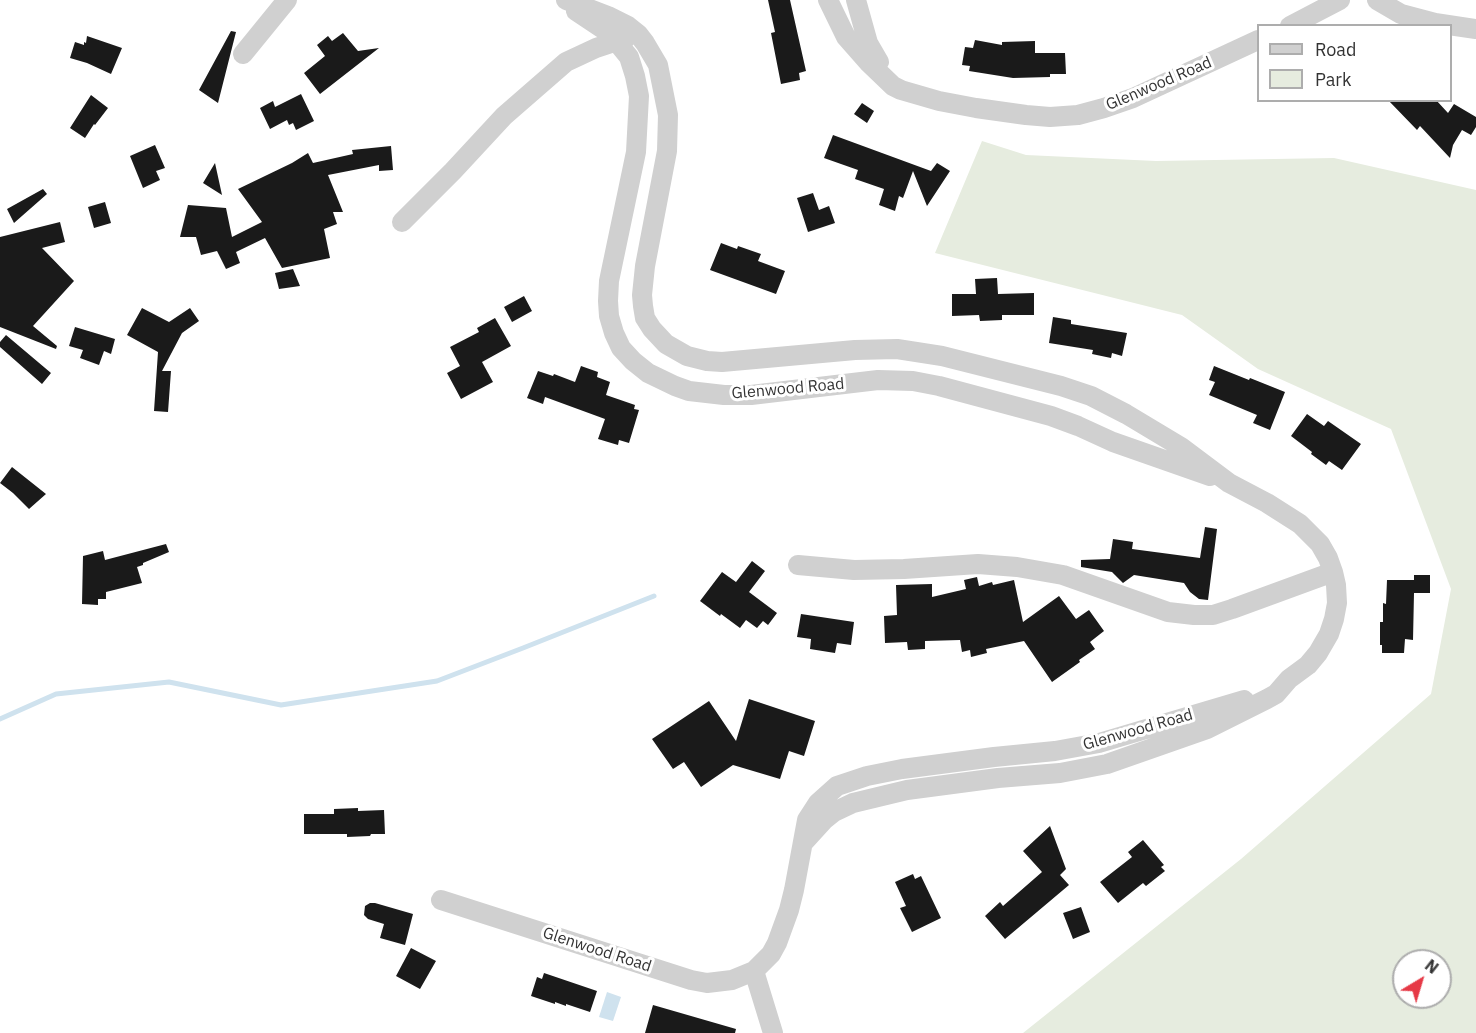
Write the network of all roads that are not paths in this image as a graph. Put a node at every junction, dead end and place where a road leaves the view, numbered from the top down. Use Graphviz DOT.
graph roads {
  1 [pos="287,0"];
  2 [pos="562,0"];
  3 [pos="566,0"];
  4 [pos="828,0"];
  5 [pos="856,0"];
  6 [pos="1340,0"];
  7 [pos="1377,0"];
  8 [pos="1294,24"];
  9 [pos="1443,24"];
  10 [pos="1452,25"];
  11 [pos="1476,28"];
  12 [pos="638,34"];
  13 [pos="1257,40"];
  14 [pos="616,41"];
  15 [pos="243,54"];
  16 [pos="915,93"];
  17 [pos="402,222"];
  18 [pos="1229,483"];
  19 [pos="798,565"];
  20 [pos="1333,572"];
  21 [pos="441,900"];
  22 [pos="754,971"];
  23 [pos="772,1033"];
  1 -- 15 [label="street"];
  2 -- 14 [label="street, Glenwood Road"];
  3 -- 12 [label="street, Glenwood Road"];
  4 -- 16 [label="street, Glenwood Road"];
  5 -- 16 [label="street, Glenwood Road"];
  6 -- 8 [label="street"];
  7 -- 9 [label="street"];
  10 -- 11 [label="street"];
  12 -- 14 [label="street"];
  12 -- 18 [label="street, Glenwood Road"];
  13 -- 16 [label="street, Glenwood Road"];
  14 -- 17 [label="street"];
  14 -- 18 [label="street, Glenwood Road"];
  18 -- 20 [label="street, Glenwood Road"];
  19 -- 20 [label="street"];
  20 -- 22 [label="street, Glenwood Road"];
  21 -- 22 [label="street, Glenwood Road"];
  22 -- 23 [label="street"];
}
